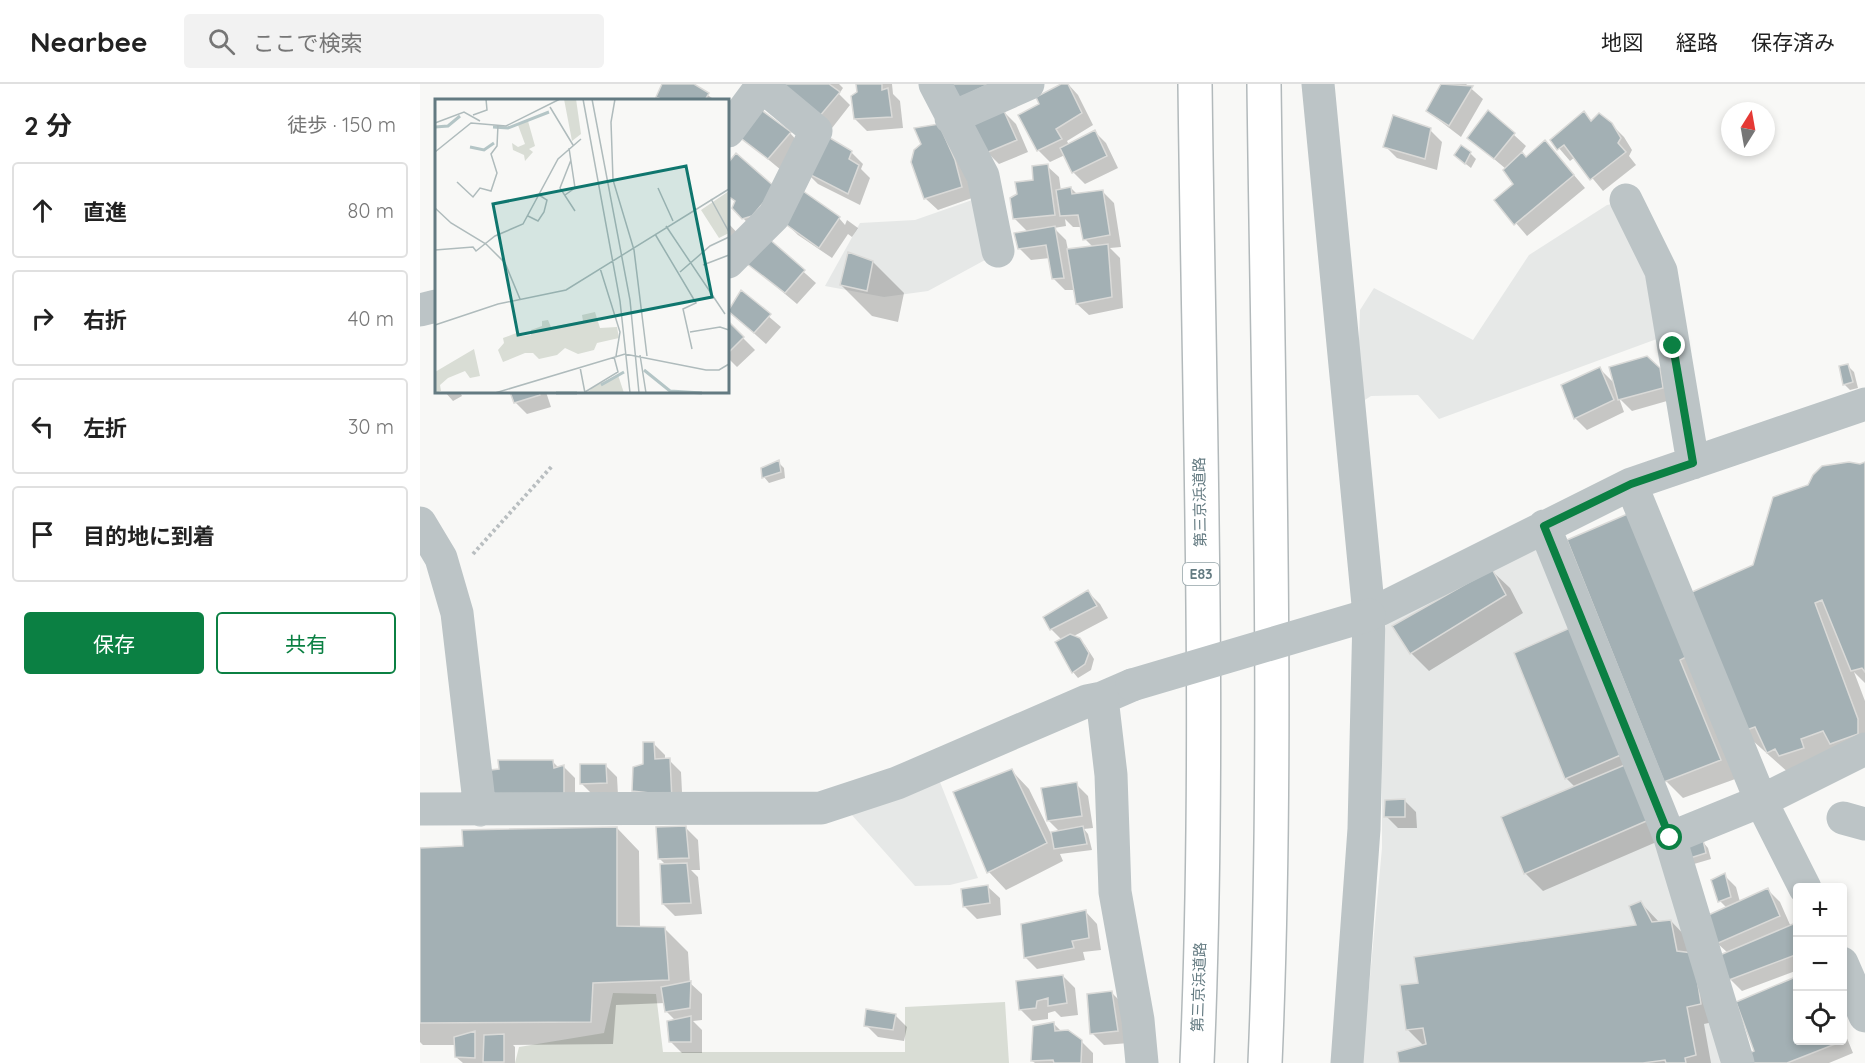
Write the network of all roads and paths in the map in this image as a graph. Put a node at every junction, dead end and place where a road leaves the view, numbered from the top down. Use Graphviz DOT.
graph roads {
  1 [pos="935,84"];
  2 [pos="1029,84"];
  3 [pos="1195,84"];
  4 [pos="1264,84"];
  5 [pos="1318,84"];
  6 [pos="763,85"];
  7 [pos="951,118"];
  8 [pos="729,130"];
  9 [pos="1626,200"];
  10 [pos="998,251"];
  11 [pos="729,261"];
  12 [pos="435,306"];
  13 [pos="420,310"];
  14 [pos="1865,404"];
  15 [pos="1693,463"];
  16 [pos="553,465"];
  17 [pos="1631,484"];
  18 [pos="420,523"];
  19 [pos="1544,526"];
  20 [pos="448,583"];
  21 [pos="1369,615"];
  22 [pos="1102,698"];
  23 [pos="1865,749"];
  24 [pos="1761,801"];
  25 [pos="420,809"];
  26 [pos="480,810"];
  27 [pos="1670,838"];
  28 [pos="1802,883"];
  29 [pos="1847,975"];
  30 [pos="1865,1016"];
  31 [pos="1142,1063"];
  32 [pos="1197,1063"];
  33 [pos="1265,1063"];
  34 [pos="1347,1063"];
  35 [pos="1738,1063"];
  1 -- 7 [label="street"];
  2 -- 7 [label="street"];
  3 -- 32 [label="highway, 第三京浜道路 / E83"];
  4 -- 33 [label="highway"];
  5 -- 21 [label="street"];
  6 -- 8 [label="street"];
  6 -- 11 [label="street"];
  7 -- 10 [label="street"];
  9 -- 15 [label="street"];
  12 -- 13 [label="street"];
  14 -- 15 [label="street"];
  15 -- 17 [label="street"];
  16 -- 20 [label="path"];
  17 -- 19 [label="street"];
  17 -- 24 [label="street"];
  18 -- 20 [label="street"];
  19 -- 21 [label="street"];
  19 -- 27 [label="street"];
  20 -- 26 [label="street"];
  21 -- 22 [label="street, bridge"];
  21 -- 34 [label="street"];
  22 -- 26 [label="street"];
  22 -- 31 [label="street"];
  23 -- 24 [label="street"];
  24 -- 27 [label="street"];
  24 -- 28 [label="street"];
  25 -- 26 [label="street"];
  27 -- 35 [label="street"];
  29 -- 30 [label="street"];
}
